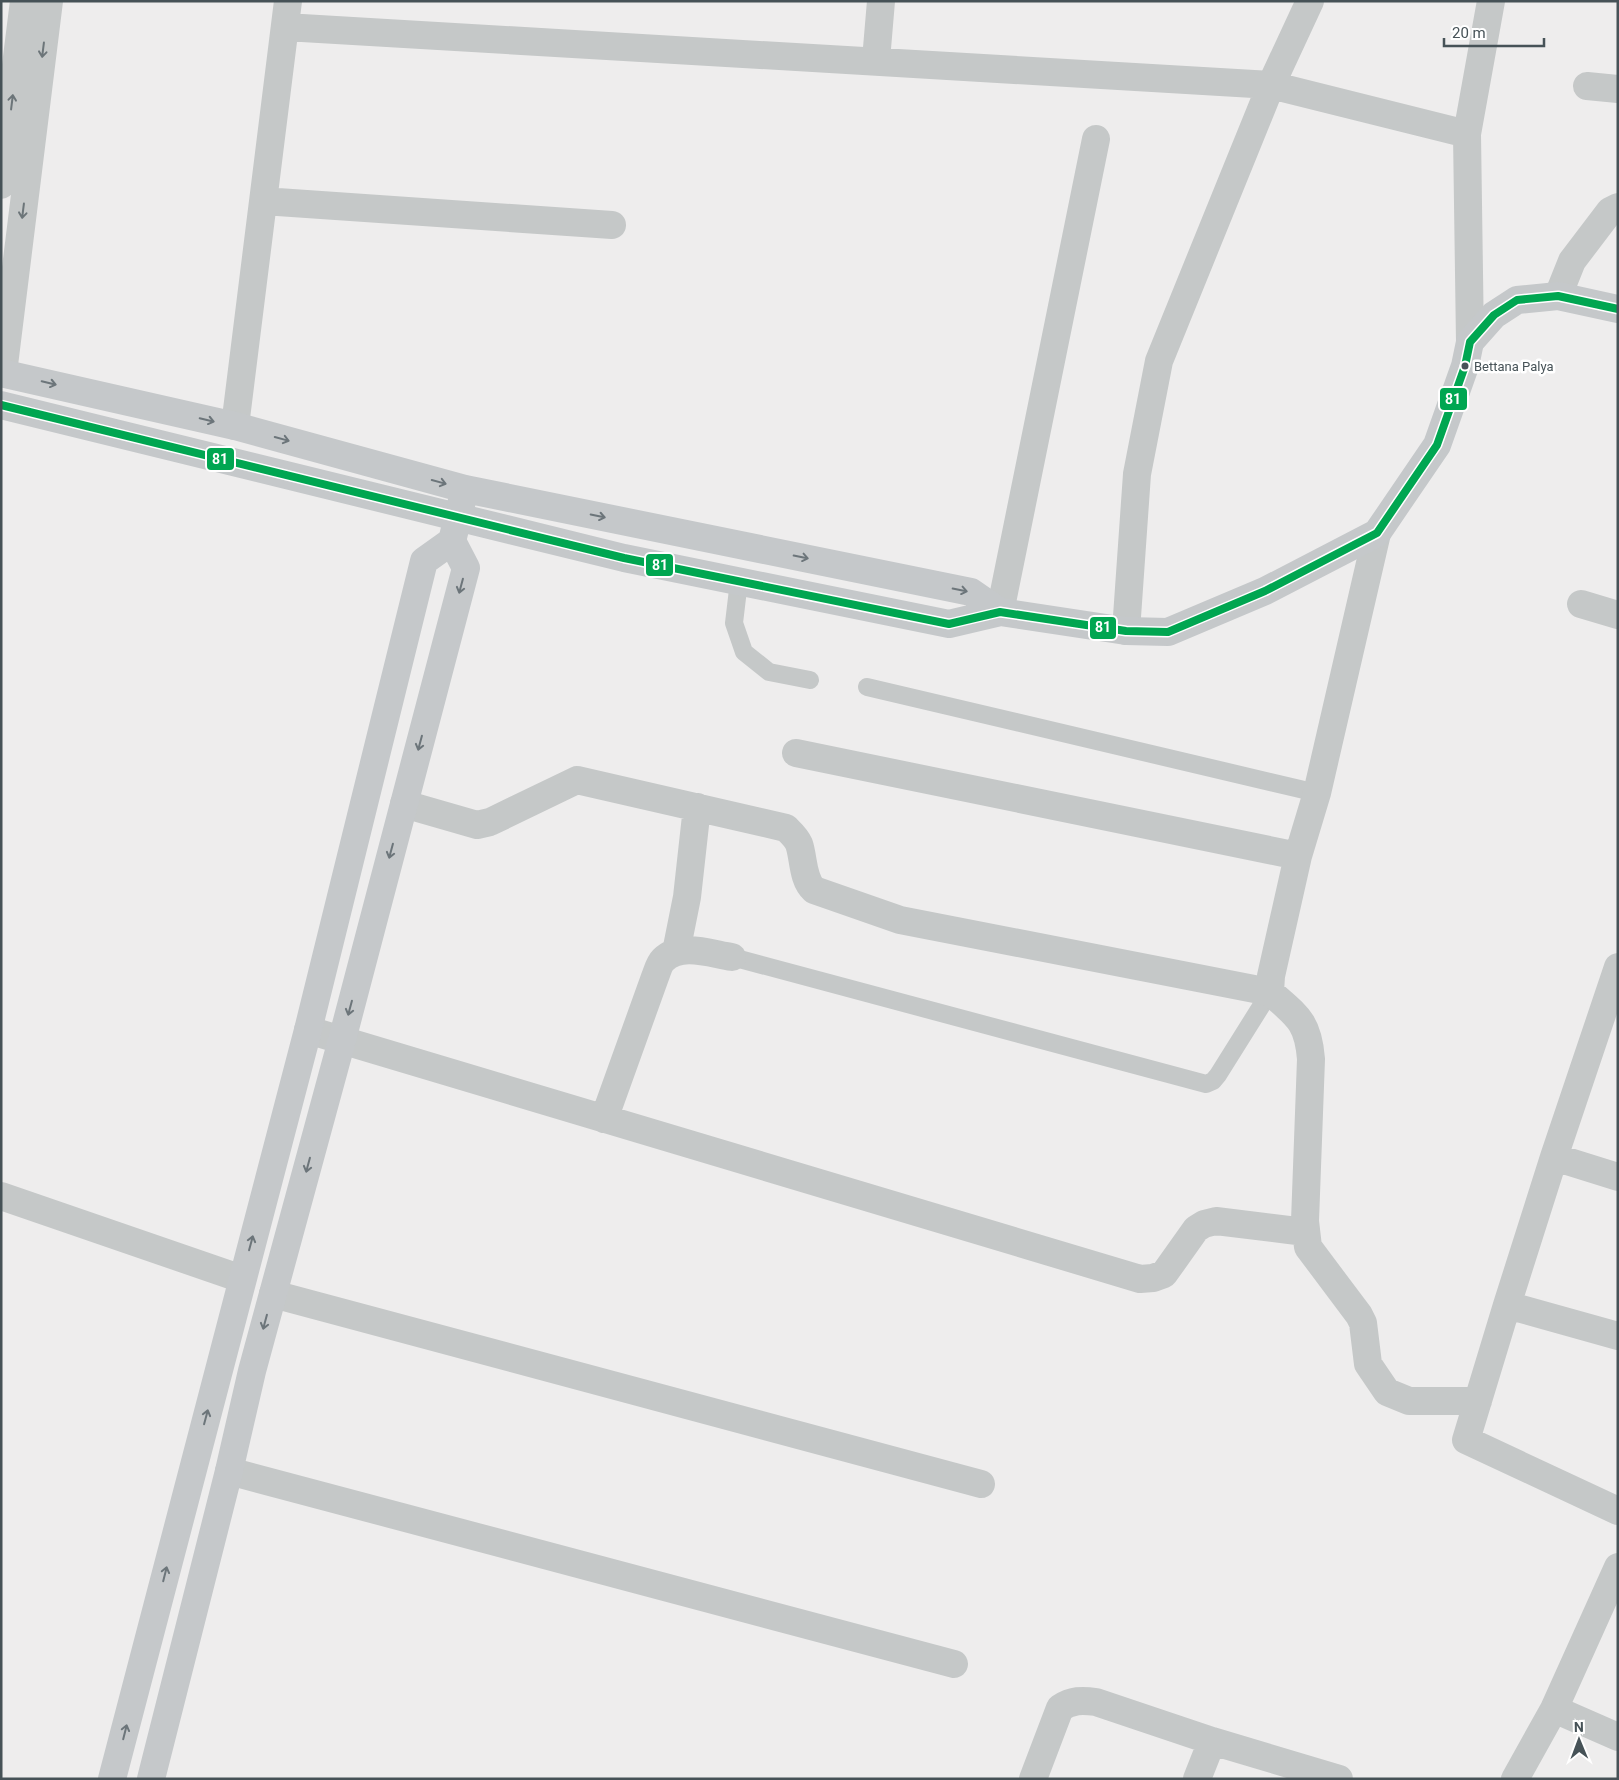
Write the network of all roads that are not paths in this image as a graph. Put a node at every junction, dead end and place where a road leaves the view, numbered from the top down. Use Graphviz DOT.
graph roads {
  1 [pos="24,1"];
  2 [pos="49,1"];
  3 [pos="881,1"];
  4 [pos="1310,1"];
  5 [pos="1492,1"];
  6 [pos="286,14"];
  7 [pos="876,60"];
  8 [pos="1271,84"];
  9 [pos="1587,86"];
  10 [pos="1618,89"];
  11 [pos="1467,134"];
  12 [pos="1096,139"];
  13 [pos="13,145"];
  14 [pos="1,185"];
  15 [pos="263,201"];
  16 [pos="1618,207"];
  17 [pos="612,225"];
  18 [pos="1558,296"];
  19 [pos="1618,309"];
  20 [pos="1470,342"];
  21 [pos="2,373"];
  22 [pos="1,405"];
  23 [pos="235,426"];
  24 [pos="465,489"];
  25 [pos="455,529"];
  26 [pos="1377,533"];
  27 [pos="739,581"];
  28 [pos="1581,604"];
  29 [pos="1000,612"];
  30 [pos="1618,615"];
  31 [pos="1126,631"];
  32 [pos="810,680"];
  33 [pos="867,687"];
  34 [pos="796,753"];
  35 [pos="1317,793"];
  36 [pos="404,804"];
  37 [pos="697,807"];
  38 [pos="1298,856"];
  39 [pos="676,952"];
  40 [pos="732,957"];
  41 [pos="1618,967"];
  42 [pos="1270,992"];
  43 [pos="1611,1012"];
  44 [pos="308,1030"];
  45 [pos="342,1040"];
  46 [pos="604,1119"];
  47 [pos="1554,1157"];
  48 [pos="1618,1177"];
  49 [pos="1,1196"];
  50 [pos="1306,1232"];
  51 [pos="242,1279"];
  52 [pos="273,1294"];
  53 [pos="1507,1305"];
  54 [pos="1618,1336"];
  55 [pos="1478,1401"];
  56 [pos="229,1471"];
  57 [pos="981,1484"];
  58 [pos="1618,1512"];
  59 [pos="1618,1567"];
  60 [pos="954,1664"];
  61 [pos="1554,1709"];
  62 [pos="1618,1737"];
  63 [pos="1212,1741"];
  64 [pos="112,1779"];
  65 [pos="151,1779"];
  66 [pos="1033,1779"];
  67 [pos="1197,1779"];
  68 [pos="1339,1779"];
  69 [pos="1515,1779"];
  13 -- 1 [label="street, one-way"];
  2 -- 13 [label="street, one-way"];
  3 -- 7 [label="street"];
  4 -- 8 [label="street"];
  5 -- 11 [label="street"];
  6 -- 7 [label="street"];
  6 -- 15 [label="street"];
  7 -- 8 [label="street"];
  8 -- 11 [label="street"];
  8 -- 31 [label="street"];
  9 -- 10 [label="street"];
  11 -- 20 [label="street"];
  12 -- 29 [label="street"];
  13 -- 14 [label="street"];
  13 -- 21 [label="street, one-way"];
  15 -- 17 [label="street"];
  15 -- 23 [label="street"];
  16 -- 18 [label="street"];
  18 -- 19 [label="street"];
  18 -- 20 [label="street"];
  20 -- 26 [label="street"];
  21 -- 23 [label="street, one-way"];
  22 -- 25 [label="street"];
  23 -- 24 [label="street, one-way"];
  24 -- 25 [label="street"];
  24 -- 29 [label="street, one-way"];
  25 -- 27 [label="street"];
  25 -- 36 [label="street, one-way"];
  25 -- 44 [label="street"];
  26 -- 31 [label="street"];
  26 -- 35 [label="street"];
  27 -- 29 [label="street"];
  27 -- 32 [label="lane"];
  28 -- 30 [label="street"];
  29 -- 31 [label="street"];
  33 -- 35 [label="lane"];
  34 -- 38 [label="street"];
  35 -- 38 [label="street"];
  36 -- 37 [label="street"];
  36 -- 45 [label="street, one-way"];
  37 -- 39 [label="street"];
  37 -- 42 [label="street"];
  38 -- 42 [label="street"];
  39 -- 40 [label="street"];
  39 -- 46 [label="street"];
  40 -- 42 [label="lane"];
  41 -- 43 [label="street"];
  42 -- 50 [label="street"];
  43 -- 47 [label="street"];
  44 -- 45 [label="street"];
  51 -- 44 [label="street, one-way"];
  45 -- 46 [label="street"];
  45 -- 52 [label="street, one-way"];
  46 -- 50 [label="street"];
  47 -- 48 [label="street"];
  47 -- 53 [label="street"];
  49 -- 51 [label="street"];
  50 -- 55 [label="street"];
  64 -- 51 [label="street, one-way"];
  52 -- 56 [label="street, one-way"];
  52 -- 57 [label="street"];
  53 -- 54 [label="street"];
  53 -- 55 [label="street"];
  55 -- 58 [label="street"];
  56 -- 60 [label="street"];
  56 -- 65 [label="street"];
  59 -- 61 [label="street"];
  61 -- 62 [label="street"];
  61 -- 69 [label="street"];
  63 -- 66 [label="street"];
  63 -- 67 [label="street"];
  63 -- 68 [label="street"];
}
